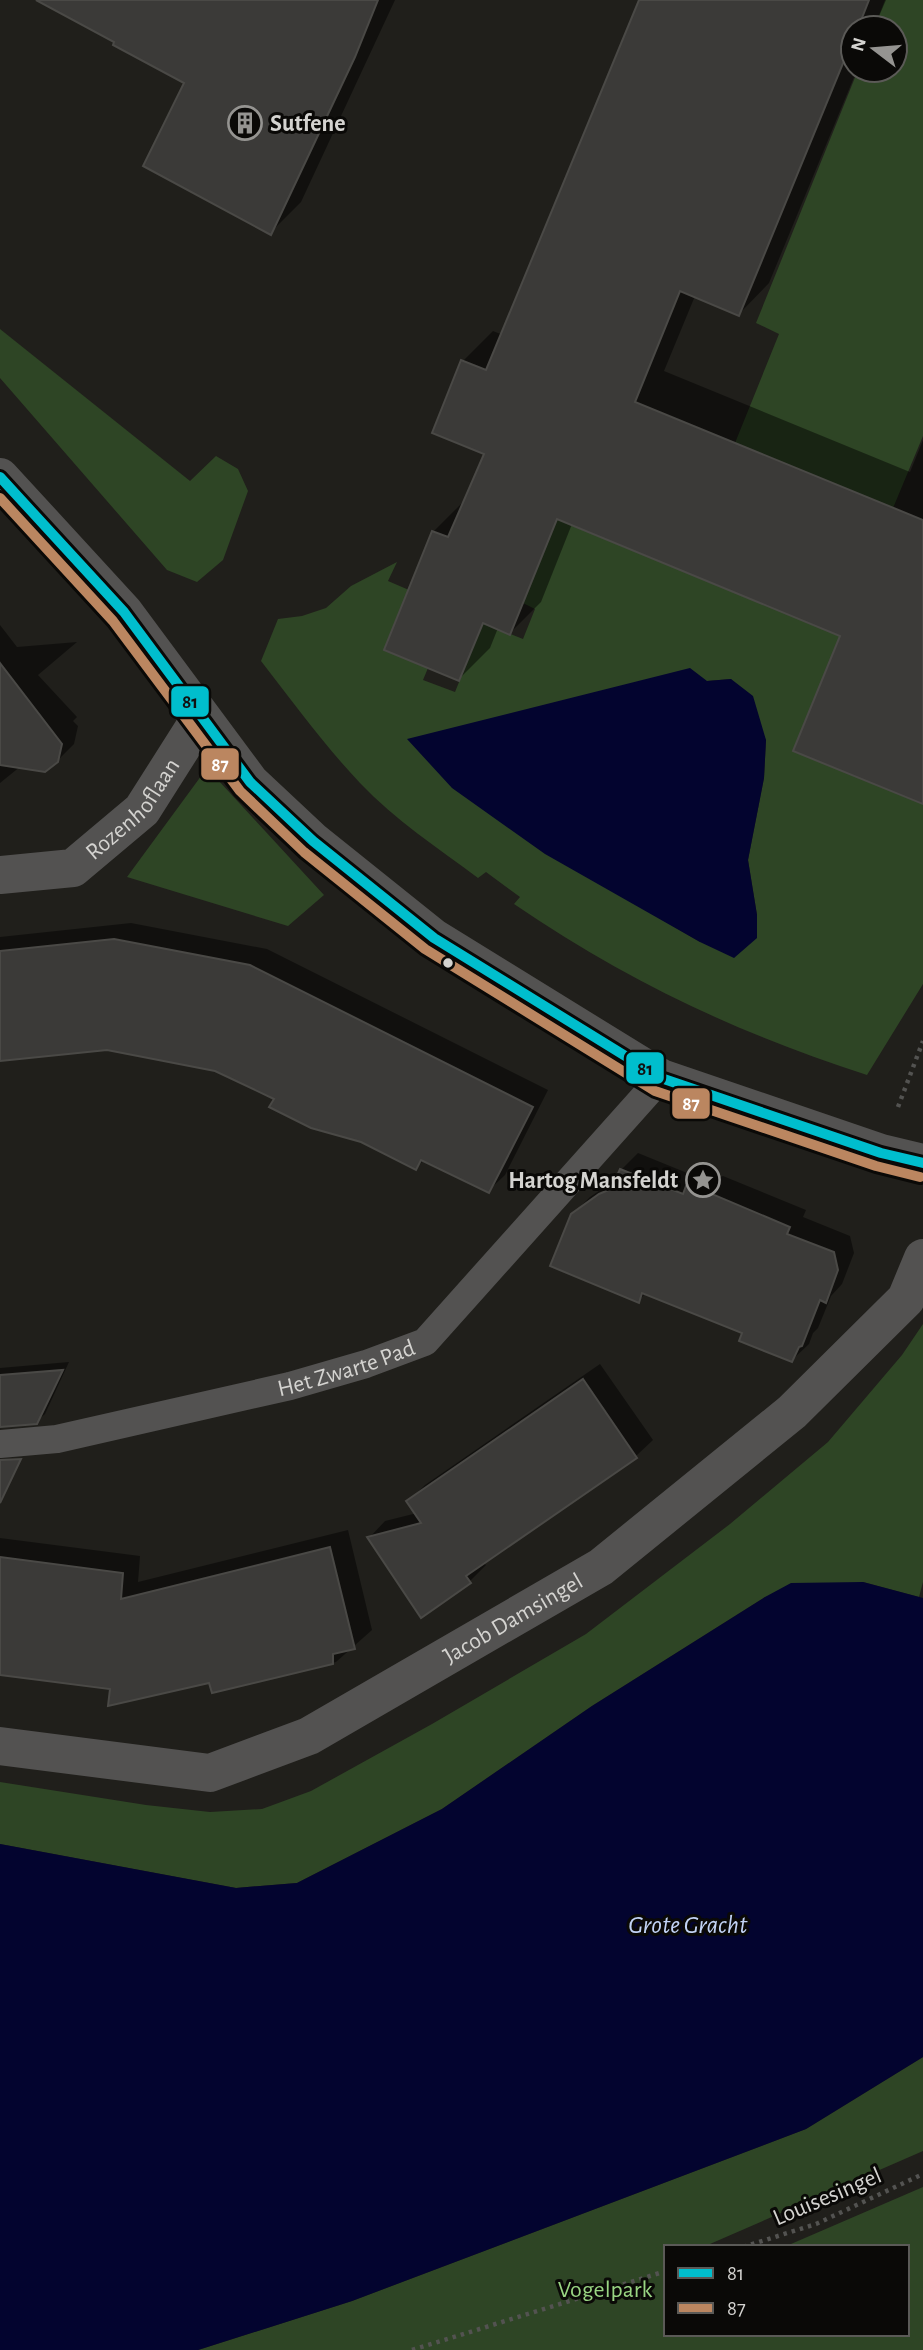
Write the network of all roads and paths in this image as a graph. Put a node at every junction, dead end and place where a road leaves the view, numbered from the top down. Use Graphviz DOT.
graph roads {
  1 [pos="0,477"];
  2 [pos="201,717"];
  3 [pos="0,875"];
  4 [pos="923,1041"];
  5 [pos="661,1078"];
  6 [pos="881,1153"];
  7 [pos="923,1163"];
  8 [pos="923,1258"];
  9 [pos="0,1444"];
  10 [pos="0,1745"];
  11 [pos="923,2174"];
  12 [pos="749,2245"];
  13 [pos="664,2272"];
  14 [pos="412,2350"];
  1 -- 2 [label="street"];
  2 -- 3 [label="street, Rozenhoflaan"];
  2 -- 5 [label="street"];
  4 -- 6 [label="path"];
  5 -- 6 [label="street"];
  5 -- 9 [label="lane, Het Zwarte Pad"];
  6 -- 7 [label="street"];
  8 -- 10 [label="street, Jacob Damsingel"];
  11 -- 12 [label="path, Louisesingel"];
  13 -- 14 [label="path"];
}
